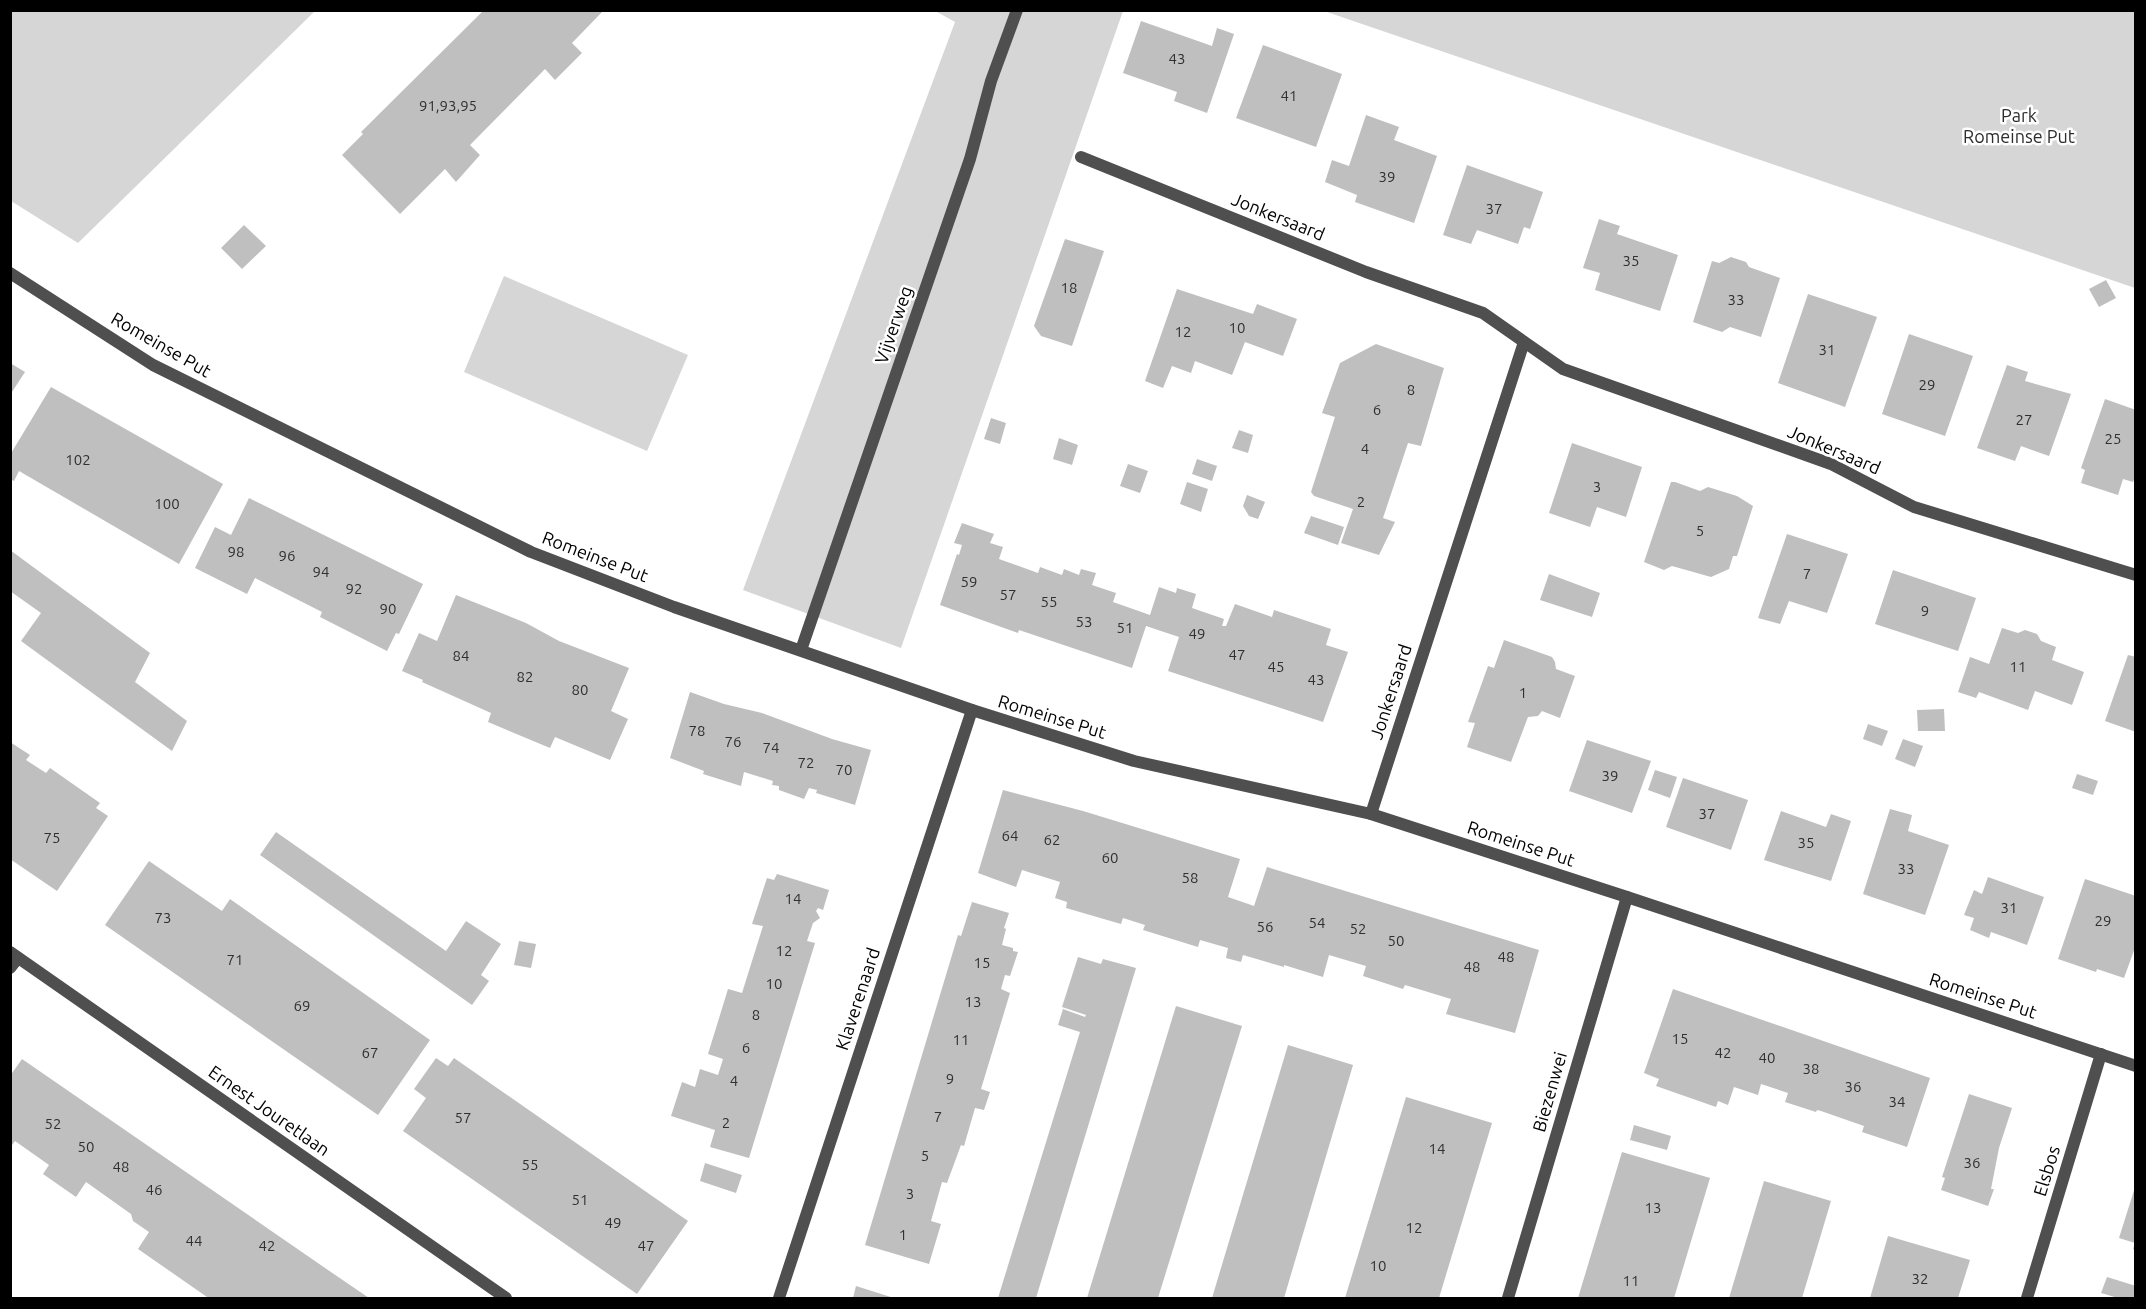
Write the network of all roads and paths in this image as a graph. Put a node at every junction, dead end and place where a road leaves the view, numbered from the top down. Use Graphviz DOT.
graph roads {
  1 [pos="1017,10"];
  2 [pos="1081,157"];
  3 [pos="10,273"];
  4 [pos="1524,342"];
  5 [pos="2136,575"];
  6 [pos="801,650"];
  7 [pos="972,710"];
  8 [pos="1371,814"];
  9 [pos="1627,897"];
  10 [pos="13,959"];
  11 [pos="2101,1054"];
  12 [pos="2136,1066"];
  13 [pos="506,1299"];
  14 [pos="778,1299"];
  15 [pos="1508,1299"];
  16 [pos="2027,1299"];
  1 -- 6 [label="street, Vijverweg"];
  2 -- 4 [label="street, Jonkersaard"];
  3 -- 6 [label="street, Romeinse Put"];
  4 -- 5 [label="street, Jonkersaard"];
  4 -- 8 [label="street, Jonkersaard"];
  6 -- 7 [label="street, Romeinse Put"];
  7 -- 8 [label="street, Romeinse Put"];
  7 -- 14 [label="street, Klaverenaard"];
  8 -- 9 [label="street, Romeinse Put"];
  9 -- 11 [label="street, Romeinse Put"];
  9 -- 15 [label="street, Biezenwei"];
  10 -- 13 [label="street, Ernest Jouretlaan"];
  11 -- 12 [label="street, Romeinse Put"];
  11 -- 16 [label="street, Elsbos"];
}
